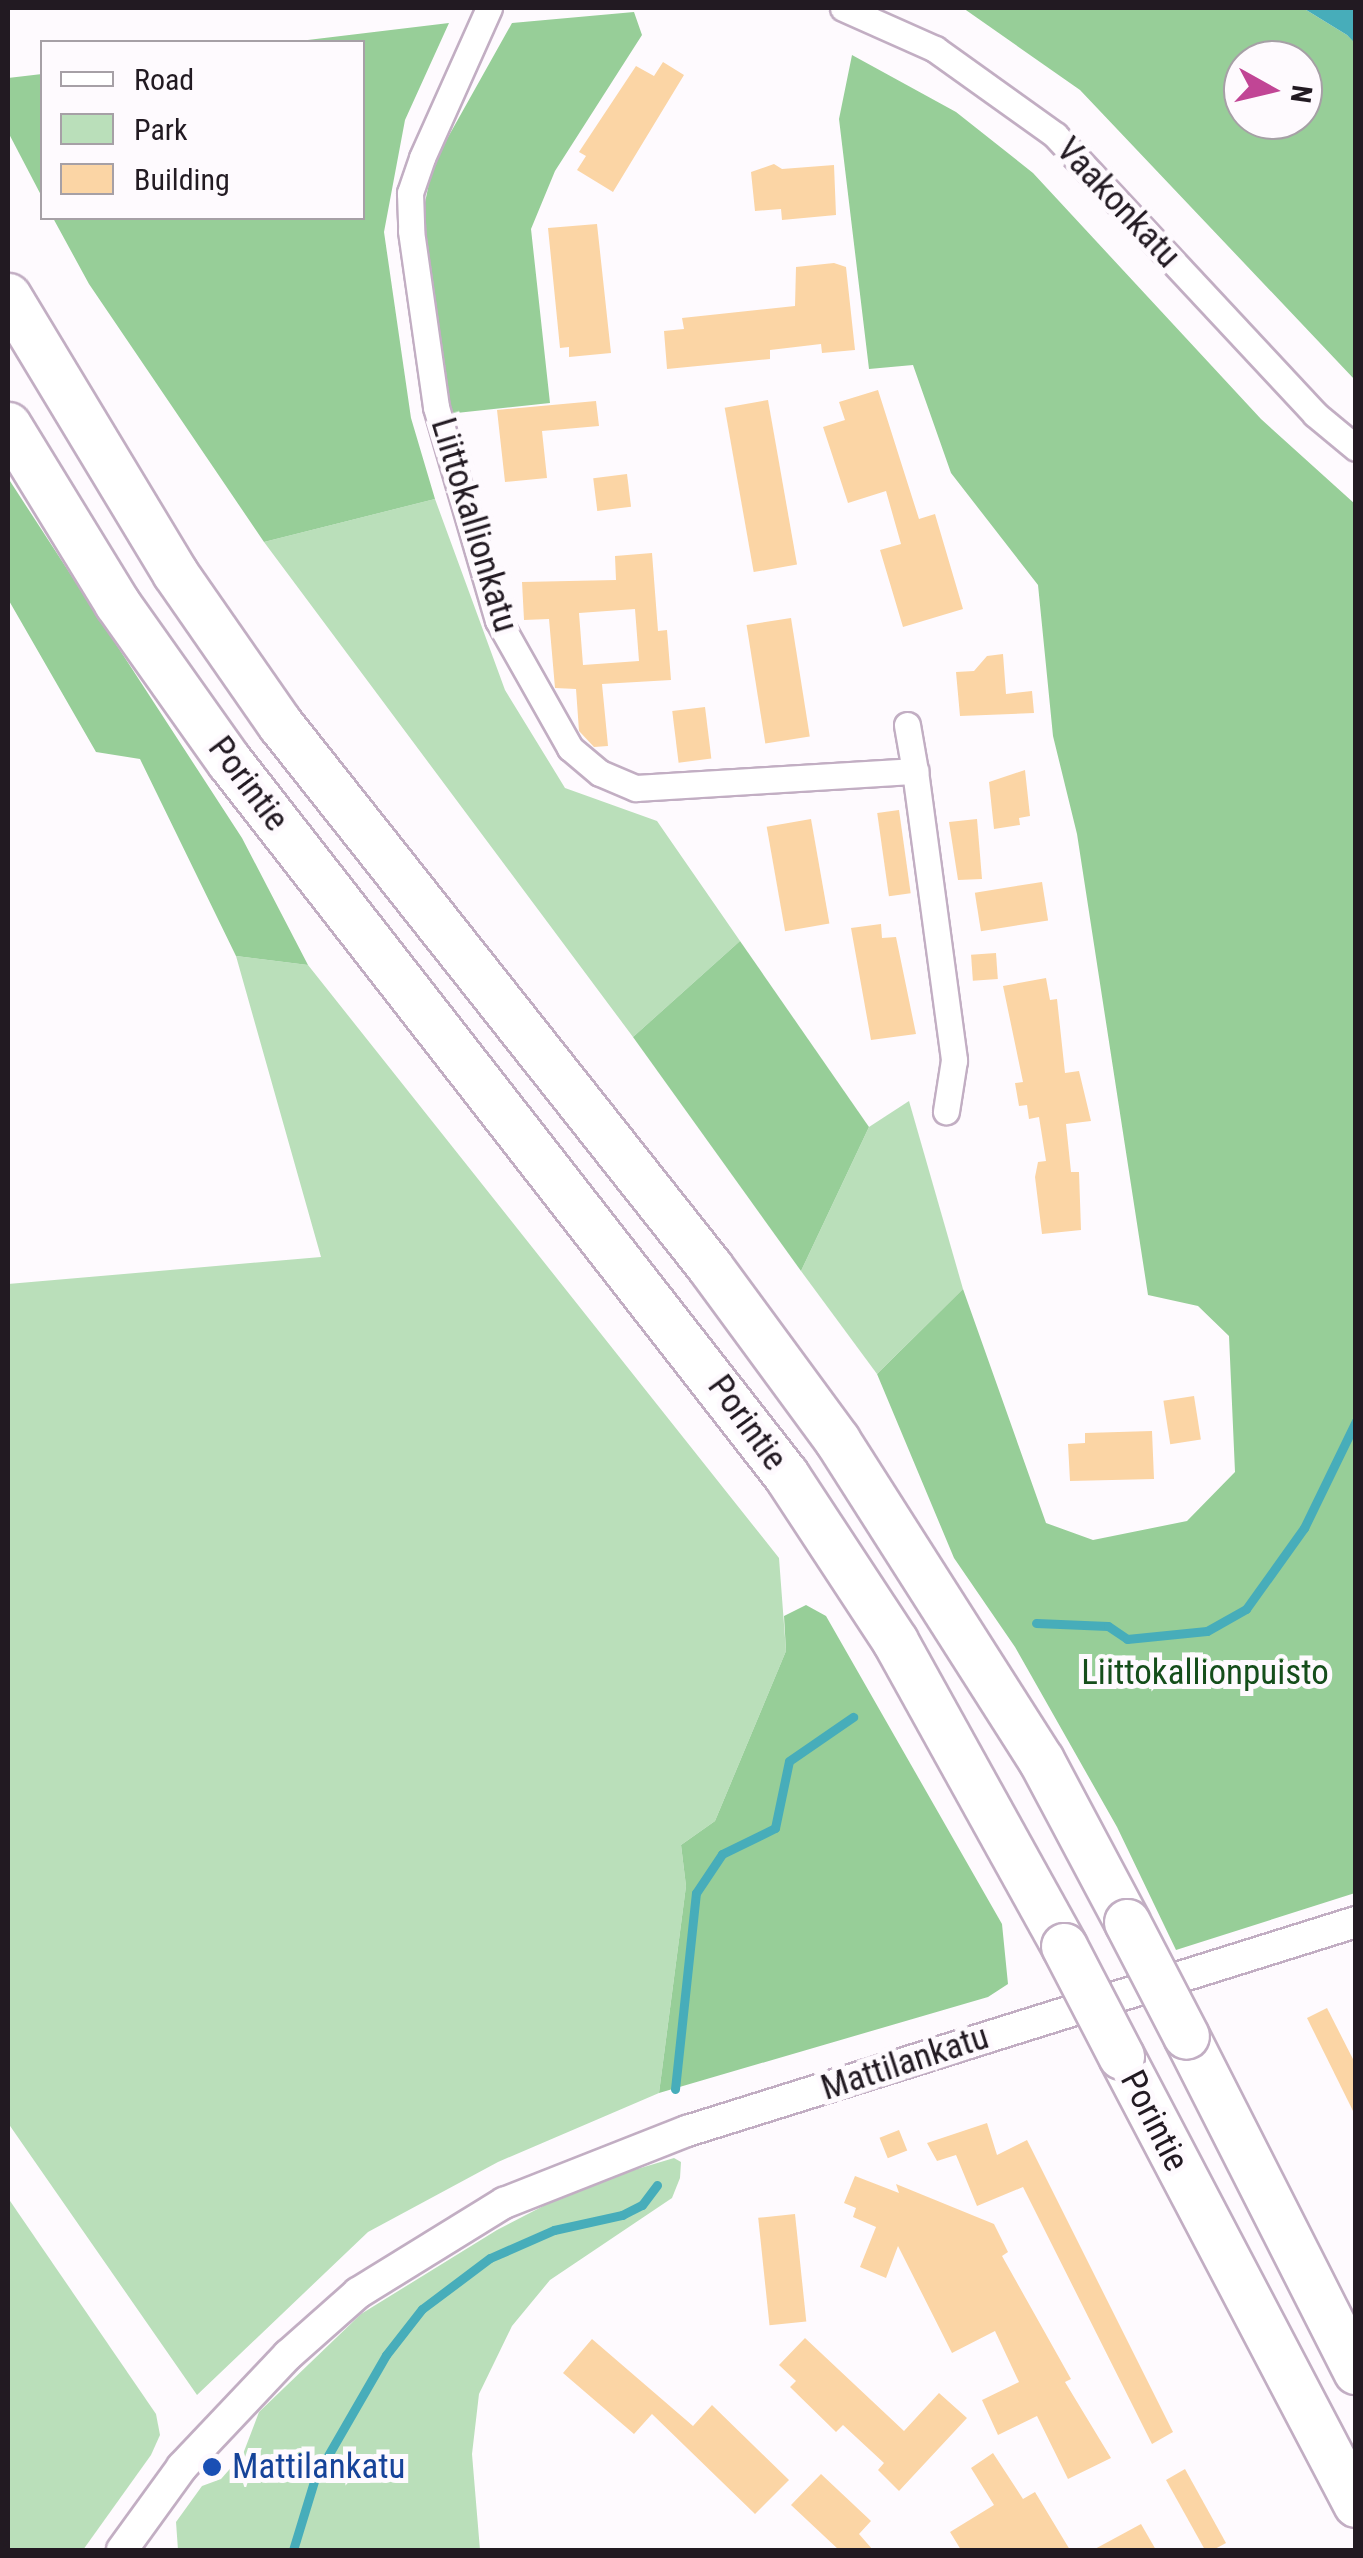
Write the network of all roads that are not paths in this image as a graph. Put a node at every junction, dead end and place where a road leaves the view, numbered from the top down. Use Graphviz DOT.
graph roads {
  1 [pos="489,8"];
  2 [pos="843,8"];
  3 [pos="8,296"];
  4 [pos="8,425"];
  5 [pos="1356,448"];
  6 [pos="906,725"];
  7 [pos="914,772"];
  8 [pos="946,1111"];
  9 [pos="1353,1922"];
  10 [pos="1356,2371"];
  11 [pos="1356,2504"];
  12 [pos="122,2550"];
  1 -- 7 [label="street, Liittokallionkatu"];
  2 -- 5 [label="street, Vaakonkatu"];
  3 -- 10 [label="highway, Porintie, bridge"];
  4 -- 11 [label="highway, Porintie, bridge"];
  6 -- 7 [label="street"];
  7 -- 8 [label="street"];
  9 -- 12 [label="street, Mattilankatu"];
}
